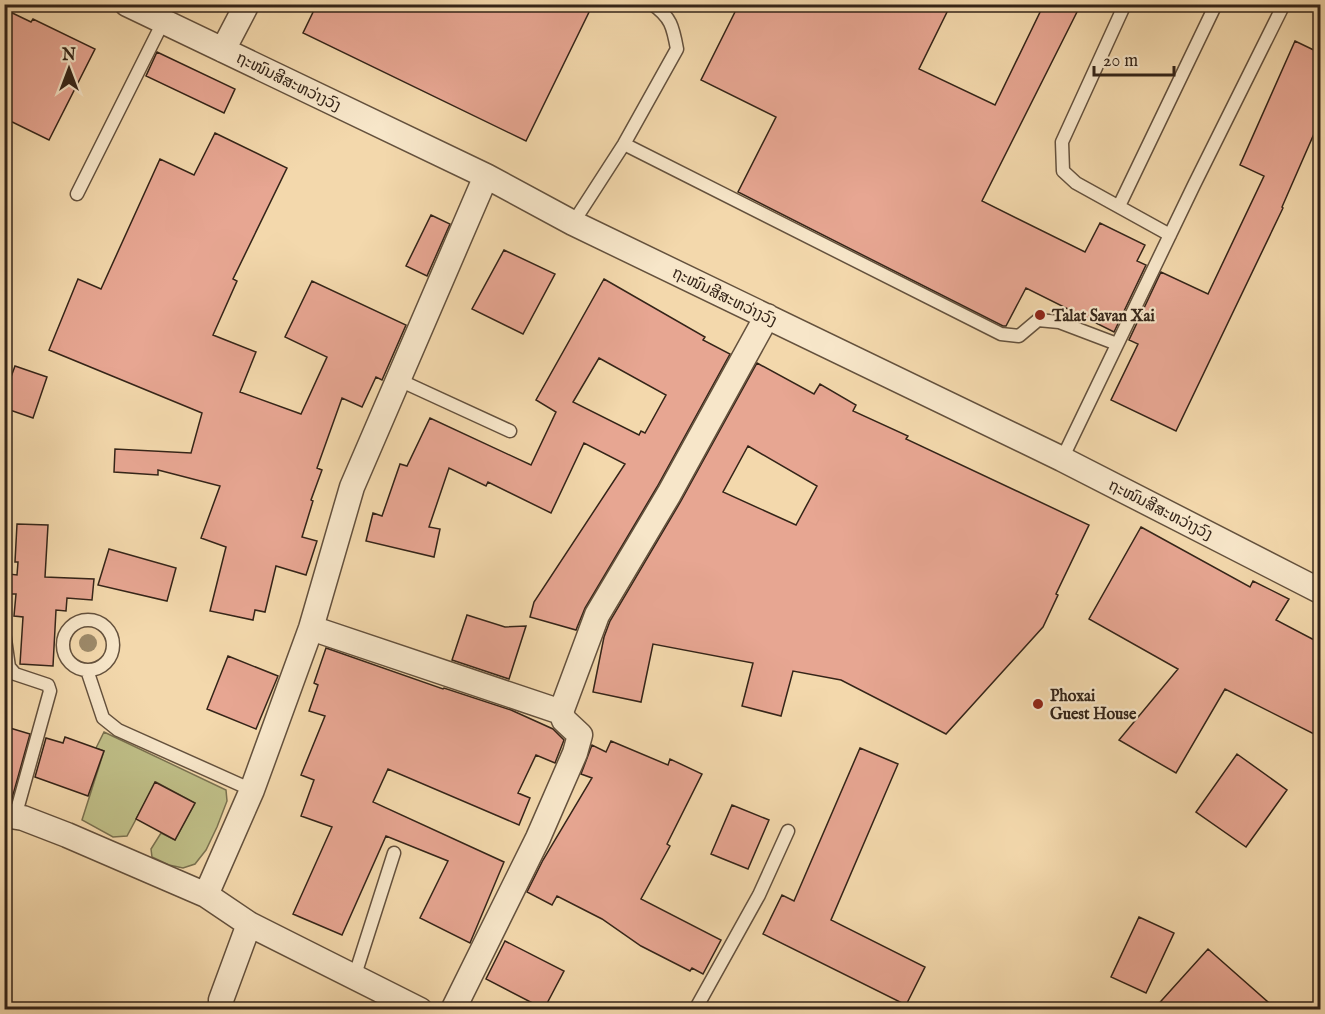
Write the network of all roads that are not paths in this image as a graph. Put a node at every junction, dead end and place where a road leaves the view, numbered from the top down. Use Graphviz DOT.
graph roads {
  1 [pos="127,4"];
  2 [pos="247,4"];
  3 [pos="652,4"];
  4 [pos="1125,4"];
  5 [pos="1216,4"];
  6 [pos="1284,4"];
  7 [pos="163,22"];
  8 [pos="223,50"];
  9 [pos="624,144"];
  10 [pos="486,176"];
  11 [pos="77,194"];
  12 [pos="1119,207"];
  13 [pos="573,223"];
  14 [pos="1170,235"];
  15 [pos="767,316"];
  16 [pos="1117,344"];
  17 [pos="399,380"];
  18 [pos="510,431"];
  19 [pos="1062,459"];
  20 [pos="1320,591"];
  21 [pos="311,628"];
  22 [pos="4,632"];
  23 [pos="87,670"];
  24 [pos="561,712"];
  25 [pos="252,790"];
  26 [pos="10,816"];
  27 [pos="788,831"];
  28 [pos="394,853"];
  29 [pos="206,895"];
  30 [pos="249,924"];
  31 [pos="354,978"];
  32 [pos="221,1010"];
  33 [pos="420,1010"];
  34 [pos="453,1010"];
  35 [pos="695,1010"];
  1 -- 7 [label="street, ຖະໜົນສີສະຫວ່າງວົງ"];
  2 -- 8 [label="street"];
  3 -- 9 [label="lane"];
  4 -- 12 [label="lane"];
  5 -- 12 [label="lane"];
  6 -- 14 [label="lane"];
  7 -- 8 [label="street, ຖະໜົນສີສະຫວ່າງວົງ"];
  7 -- 11 [label="lane"];
  8 -- 10 [label="street, ຖະໜົນສີສະຫວ່າງວົງ"];
  9 -- 13 [label="lane"];
  9 -- 16 [label="lane"];
  10 -- 13 [label="street, ຖະໜົນສີສະຫວ່າງວົງ"];
  10 -- 17 [label="street"];
  12 -- 14 [label="lane"];
  13 -- 15 [label="street, ຖະໜົນສີສະຫວ່າງວົງ"];
  14 -- 16 [label="lane"];
  15 -- 19 [label="street, ຖະໜົນສີສະຫວ່າງວົງ"];
  15 -- 24 [label="street"];
  16 -- 19 [label="lane"];
  17 -- 18 [label="lane"];
  17 -- 21 [label="street"];
  19 -- 20 [label="street, ຖະໜົນສີສະຫວ່າງວົງ"];
  21 -- 24 [label="street"];
  21 -- 25 [label="street"];
  22 -- 26 [label="lane"];
  23 -- 23 [label="lane"];
  23 -- 25 [label="lane"];
  24 -- 34 [label="street"];
  25 -- 29 [label="street"];
  26 -- 29 [label="street"];
  27 -- 35 [label="lane"];
  28 -- 31 [label="lane"];
  29 -- 30 [label="street"];
  30 -- 31 [label="street"];
  30 -- 32 [label="street"];
  31 -- 33 [label="street"];
}
